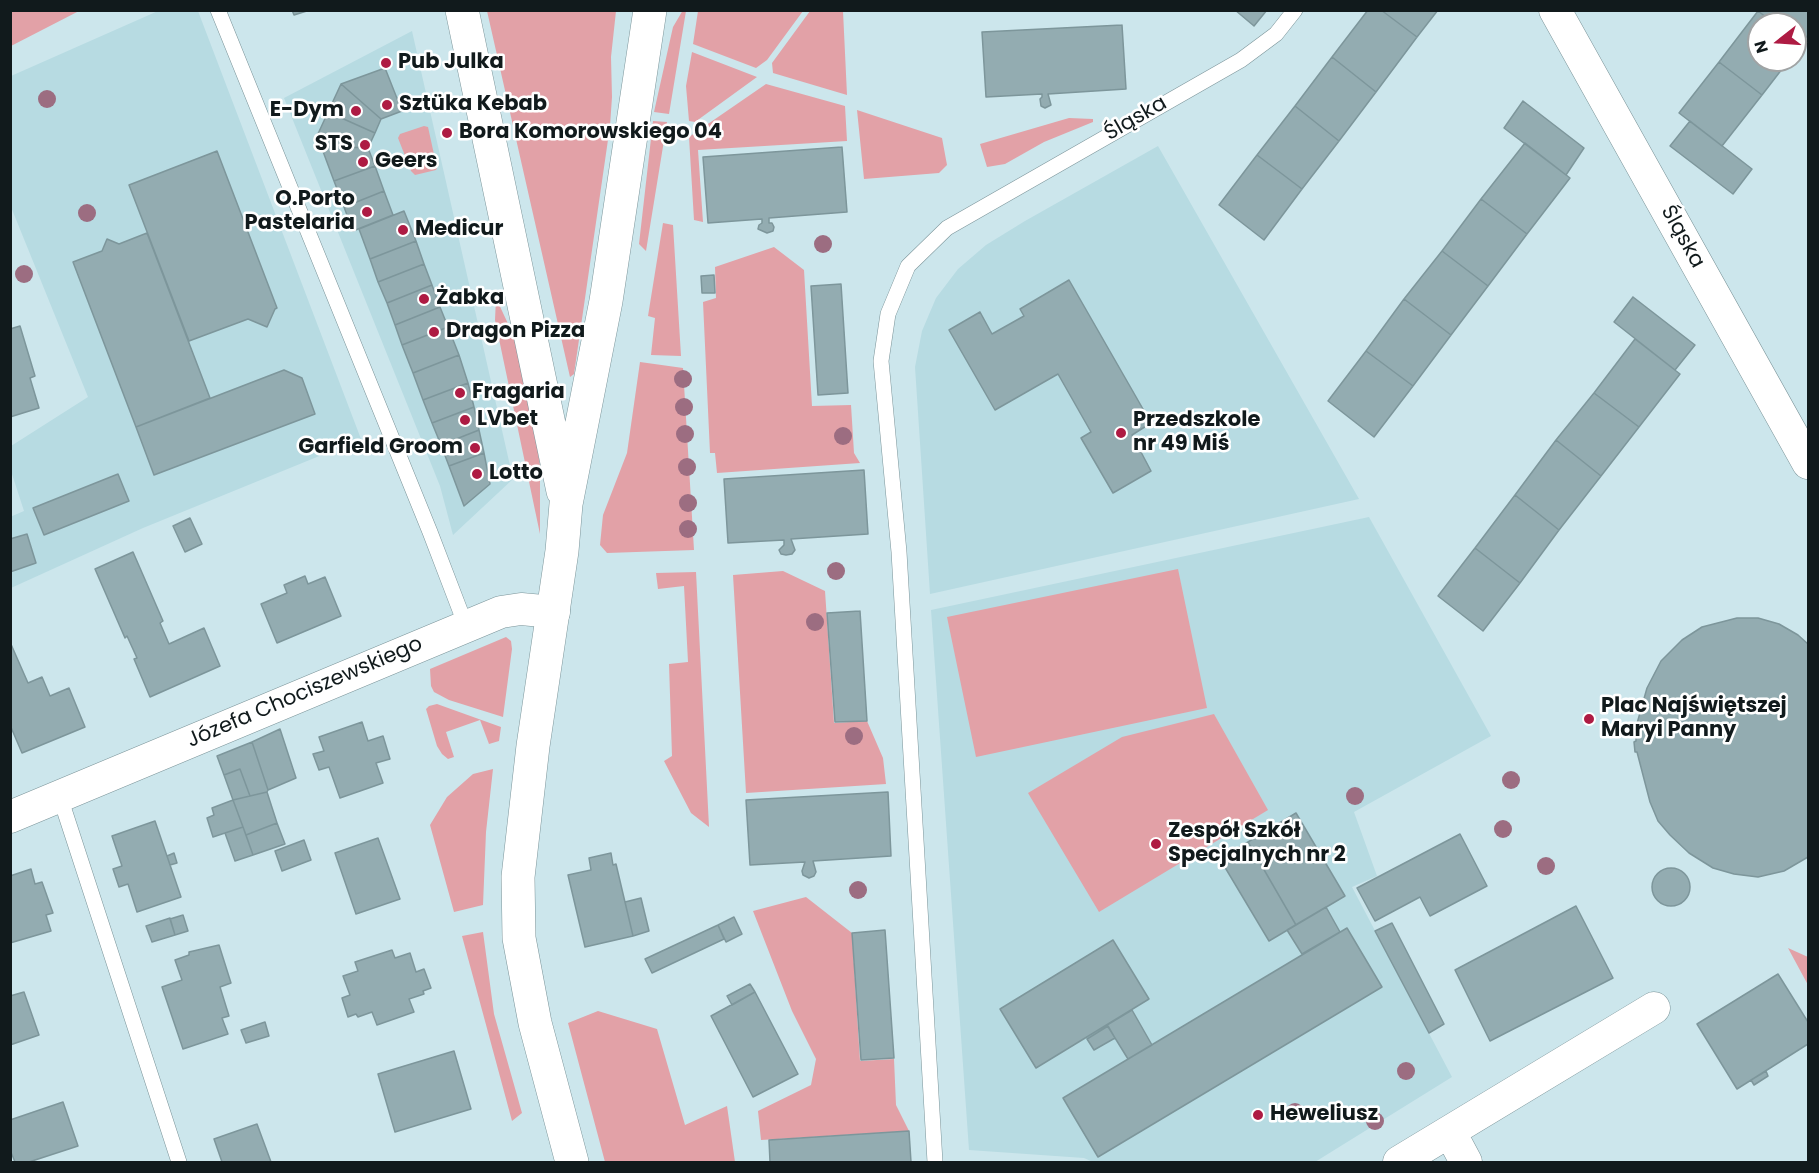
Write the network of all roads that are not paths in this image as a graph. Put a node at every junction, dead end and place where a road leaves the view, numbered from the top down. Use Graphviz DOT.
graph roads {
  1 [pos="218,10"];
  2 [pos="462,10"];
  3 [pos="650,10"];
  4 [pos="1295,10"];
  5 [pos="1555,10"];
  6 [pos="1809,463"];
  7 [pos="566,504"];
  8 [pos="554,612"];
  9 [pos="466,626"];
  10 [pos="60,797"];
  11 [pos="10,817"];
  12 [pos="1654,1008"];
  13 [pos="1450,1132"];
  14 [pos="179,1162"];
  15 [pos="572,1162"];
  16 [pos="935,1162"];
  17 [pos="1399,1162"];
  18 [pos="1466,1162"];
  1 -- 9 [label="lane"];
  2 -- 7 [label="street"];
  3 -- 7 [label="street"];
  4 -- 16 [label="lane, Śląska"];
  5 -- 6 [label="street, Śląska"];
  7 -- 8 [label="street"];
  8 -- 9 [label="street, Józefa Chociszewskiego"];
  8 -- 15 [label="street"];
  9 -- 10 [label="street, Józefa Chociszewskiego"];
  10 -- 11 [label="street, Józefa Chociszewskiego"];
  10 -- 14 [label="lane"];
  12 -- 13 [label="street"];
  13 -- 17 [label="street"];
  13 -- 18 [label="street"];
}
